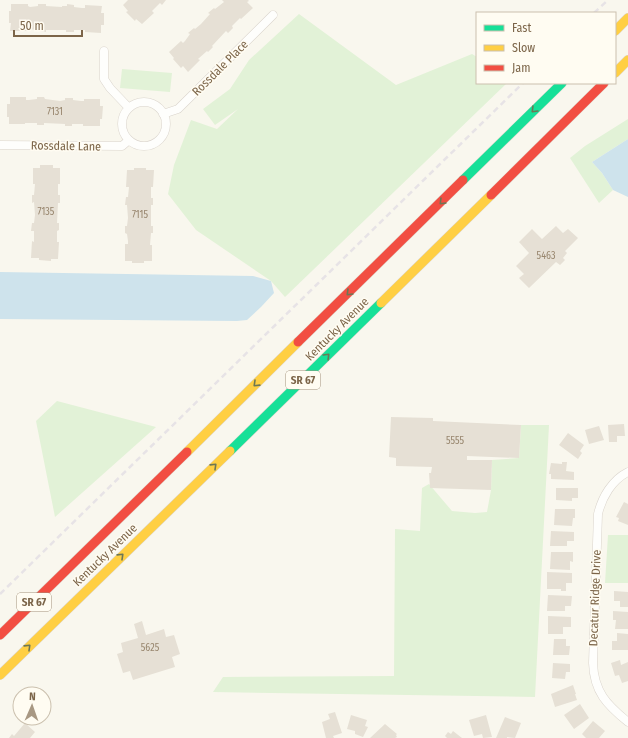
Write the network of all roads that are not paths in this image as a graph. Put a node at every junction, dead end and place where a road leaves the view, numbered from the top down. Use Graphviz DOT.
graph roads {
  1 [pos="273,16"];
  2 [pos="628,18"];
  3 [pos="616,30"];
  4 [pos="104,51"];
  5 [pos="628,60"];
  6 [pos="616,72"];
  7 [pos="561,84"];
  8 [pos="603,84"];
  9 [pos="129,108"];
  10 [pos="163,114"];
  11 [pos="129,140"];
  12 [pos="0,145"];
  13 [pos="628,472"];
  14 [pos="0,635"];
  15 [pos="0,675"];
  16 [pos="628,722"];
  1 -- 10 [label="street, Rossdale Place"];
  2 -- 3 [label="main road"];
  4 -- 9 [label="street"];
  5 -- 6 [label="main road"];
  7 -- 14 [label="main road, Kentucky Avenue / SR 67, one-way"];
  15 -- 8 [label="main road, Kentucky Avenue / SR 67, one-way"];
  9 -- 10 [label="street"];
  9 -- 11 [label="street"];
  10 -- 11 [label="street"];
  11 -- 12 [label="street, Rossdale Lane"];
  13 -- 16 [label="street, Decatur Ridge Drive"];
}
